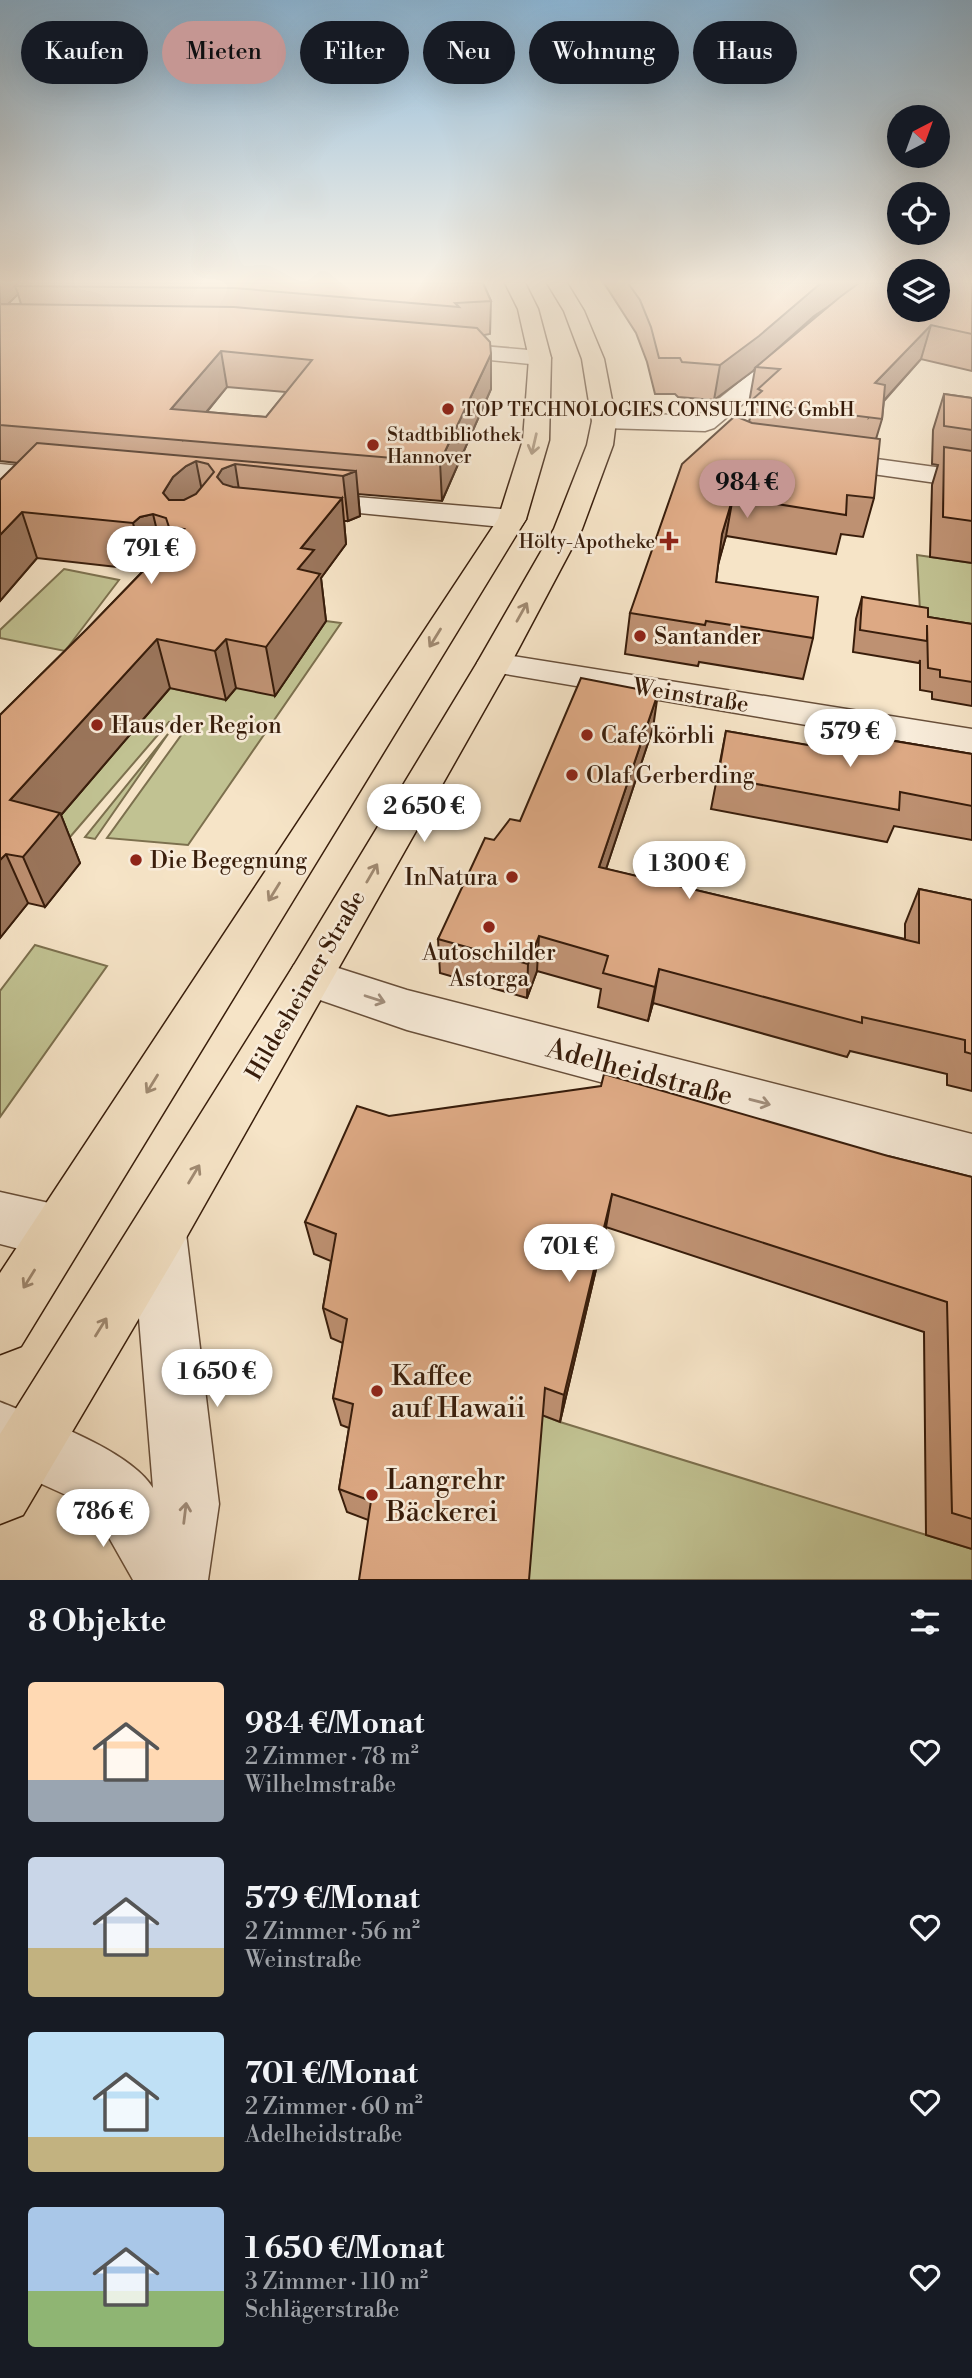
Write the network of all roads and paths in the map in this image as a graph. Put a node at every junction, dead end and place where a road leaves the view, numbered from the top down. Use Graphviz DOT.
graph roads {
  1 [pos="525,357"];
  2 [pos="592,357"];
  3 [pos="788,357"];
  4 [pos="540,358"];
  5 [pos="604,421"];
  6 [pos="799,457"];
  7 [pos="0,472"];
  8 [pos="972,480"];
  9 [pos="0,496"];
  10 [pos="276,498"];
  11 [pos="392,509"];
  12 [pos="512,519"];
  13 [pos="351,533"];
  14 [pos="494,663"];
  15 [pos="972,741"];
  16 [pos="310,978"];
  17 [pos="972,1158"];
  18 [pos="0,1218"];
  19 [pos="58,1232"];
  20 [pos="159,1233"];
  21 [pos="0,1325"];
  22 [pos="10,1457"];
  23 [pos="172,1580"];
  1 -- 4 [label="street"];
  2 -- 5 [label="main road, Hildesheimer Straße"];
  3 -- 5 [label="street"];
  4 -- 12 [label="main road, one-way"];
  14 -- 5 [label="main road, Hildesheimer Straße, one-way"];
  6 -- 8 [label="street"];
  7 -- 9 [label="street"];
  10 -- 11 [label="street"];
  11 -- 12 [label="street"];
  11 -- 13 [label="street"];
  12 -- 19 [label="main road, one-way"];
  14 -- 15 [label="street, Weinstraße"];
  16 -- 14 [label="main road, Hildesheimer Straße, one-way"];
  16 -- 17 [label="street, Adelheidstraße, one-way"];
  20 -- 16 [label="main road, Hildesheimer Straße, one-way"];
  18 -- 19 [label="street"];
  19 -- 21 [label="main road, one-way"];
  22 -- 20 [label="main road, Hildesheimer Straße, one-way"];
  23 -- 20 [label="street, one-way"];
  22 -- 23 [label="street"];
}
